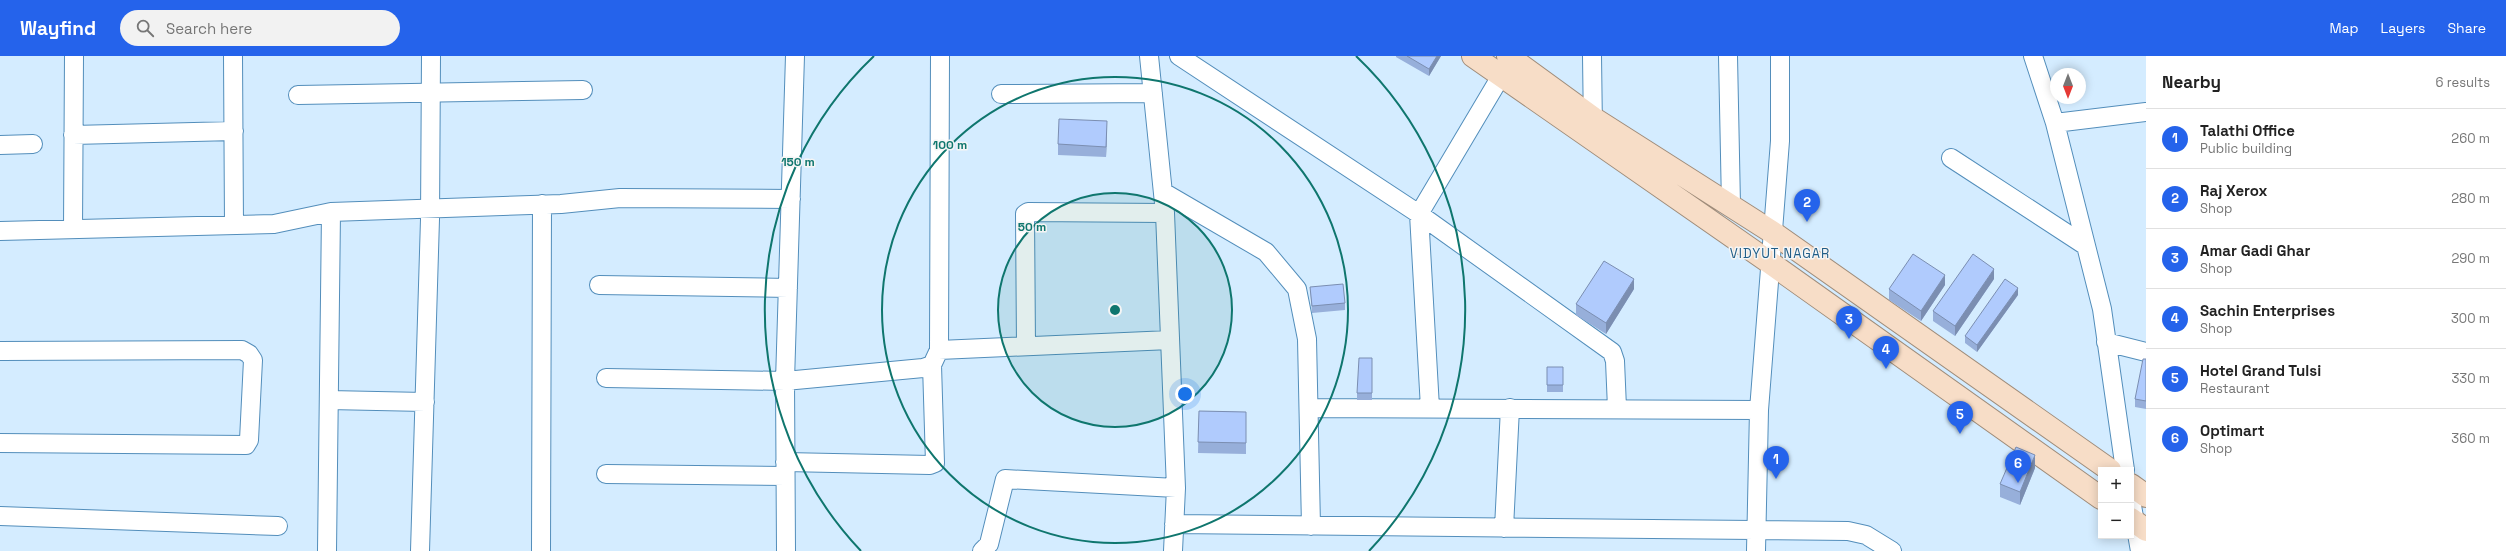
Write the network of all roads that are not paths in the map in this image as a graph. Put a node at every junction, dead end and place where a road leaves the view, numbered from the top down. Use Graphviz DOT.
graph roads {
  1 [pos="74,56"];
  2 [pos="233,56"];
  3 [pos="431,56"];
  4 [pos="795,56"];
  5 [pos="940,56"];
  6 [pos="1149,56"];
  7 [pos="1179,56"];
  8 [pos="1473,56"];
  9 [pos="1508,56"];
  10 [pos="1592,56"];
  11 [pos="1728,56"];
  12 [pos="1780,56"];
  13 [pos="2033,56"];
  14 [pos="1501,76"];
  15 [pos="583,90"];
  16 [pos="431,91"];
  17 [pos="1153,93"];
  18 [pos="1001,94"];
  19 [pos="298,95"];
  20 [pos="2146,112"];
  21 [pos="1593,118"];
  22 [pos="2056,123"];
  23 [pos="234,131"];
  24 [pos="73,135"];
  25 [pos="1593,141"];
  26 [pos="33,144"];
  27 [pos="0,145"];
  28 [pos="1951,158"];
  29 [pos="1163,192"];
  30 [pos="791,199"];
  31 [pos="542,204"];
  32 [pos="1731,205"];
  33 [pos="430,207"];
  34 [pos="331,212"];
  35 [pos="1165,213"];
  36 [pos="1419,214"];
  37 [pos="234,225"];
  38 [pos="73,229"];
  39 [pos="0,231"];
  40 [pos="1772,232"];
  41 [pos="2086,246"];
  42 [pos="1769,262"];
  43 [pos="599,285"];
  44 [pos="788,288"];
  45 [pos="1170,340"];
  46 [pos="2106,342"];
  47 [pos="1026,346"];
  48 [pos="0,351"];
  49 [pos="2146,352"];
  50 [pos="935,357"];
  51 [pos="606,378"];
  52 [pos="785,381"];
  53 [pos="329,400"];
  54 [pos="425,402"];
  55 [pos="1310,408"];
  56 [pos="1430,408"];
  57 [pos="1510,408"];
  58 [pos="1617,408"];
  59 [pos="1759,410"];
  60 [pos="0,443"];
  61 [pos="2106,467"];
  62 [pos="2126,467"];
  63 [pos="785,469"];
  64 [pos="606,474"];
  65 [pos="2134,487"];
  66 [pos="1176,488"];
  67 [pos="2098,496"];
  68 [pos="2146,496"];
  69 [pos="2132,503"];
  70 [pos="0,516"];
  71 [pos="1174,524"];
  72 [pos="2138,524"];
  73 [pos="278,526"];
  74 [pos="1312,526"];
  75 [pos="1504,528"];
  76 [pos="1756,531"];
  77 [pos="327,551"];
  78 [pos="420,551"];
  79 [pos="541,551"];
  80 [pos="786,551"];
  81 [pos="982,551"];
  82 [pos="1173,551"];
  83 [pos="1756,551"];
  84 [pos="1892,551"];
  85 [pos="2140,551"];
  1 -- 24 [label="street"];
  2 -- 23 [label="street"];
  3 -- 16 [label="street"];
  4 -- 30 [label="street"];
  5 -- 50 [label="street"];
  6 -- 17 [label="street"];
  7 -- 36 [label="street"];
  8 -- 14 [label="main road"];
  9 -- 21 [label="main road"];
  10 -- 21 [label="street"];
  11 -- 32 [label="street"];
  12 -- 40 [label="street"];
  13 -- 22 [label="street"];
  14 -- 25 [label="main road"];
  14 -- 36 [label="street"];
  15 -- 16 [label="street"];
  16 -- 19 [label="street"];
  16 -- 33 [label="street"];
  17 -- 18 [label="street"];
  17 -- 29 [label="street"];
  20 -- 22 [label="street"];
  21 -- 25 [label="street"];
  21 -- 32 [label="main road"];
  22 -- 41 [label="street"];
  23 -- 24 [label="street"];
  23 -- 37 [label="street"];
  24 -- 38 [label="street"];
  25 -- 42 [label="main road"];
  26 -- 27 [label="street"];
  28 -- 41 [label="street"];
  29 -- 35 [label="street"];
  29 -- 55 [label="street"];
  30 -- 31 [label="street"];
  30 -- 44 [label="street"];
  31 -- 33 [label="street"];
  31 -- 79 [label="street"];
  32 -- 40 [label="main road"];
  33 -- 34 [label="street"];
  33 -- 54 [label="street"];
  34 -- 37 [label="street"];
  34 -- 53 [label="street"];
  35 -- 45 [label="street"];
  35 -- 47 [label="street"];
  36 -- 56 [label="street"];
  36 -- 58 [label="street"];
  37 -- 38 [label="street"];
  38 -- 39 [label="street"];
  40 -- 42 [label="street"];
  40 -- 61 [label="main road"];
  41 -- 46 [label="street"];
  42 -- 59 [label="street"];
  42 -- 67 [label="main road"];
  43 -- 44 [label="street"];
  44 -- 52 [label="street"];
  45 -- 47 [label="street"];
  45 -- 66 [label="street"];
  46 -- 49 [label="street"];
  46 -- 62 [label="street"];
  47 -- 50 [label="street"];
  48 -- 60 [label="street"];
  50 -- 52 [label="street"];
  50 -- 63 [label="street"];
  51 -- 52 [label="street"];
  52 -- 63 [label="street"];
  53 -- 54 [label="street"];
  53 -- 77 [label="street"];
  54 -- 78 [label="street"];
  55 -- 56 [label="street"];
  55 -- 74 [label="street"];
  56 -- 57 [label="street"];
  57 -- 58 [label="street"];
  57 -- 75 [label="street"];
  58 -- 59 [label="street"];
  59 -- 76 [label="street"];
  63 -- 64 [label="street"];
  63 -- 80 [label="street"];
  65 -- 68 [label="main road"];
  66 -- 71 [label="street"];
  66 -- 81 [label="street"];
  69 -- 72 [label="street"];
  70 -- 73 [label="street"];
  71 -- 74 [label="street"];
  71 -- 82 [label="street"];
  72 -- 85 [label="street"];
  74 -- 75 [label="street"];
  75 -- 76 [label="street"];
  76 -- 83 [label="street"];
  76 -- 84 [label="street"];
}
